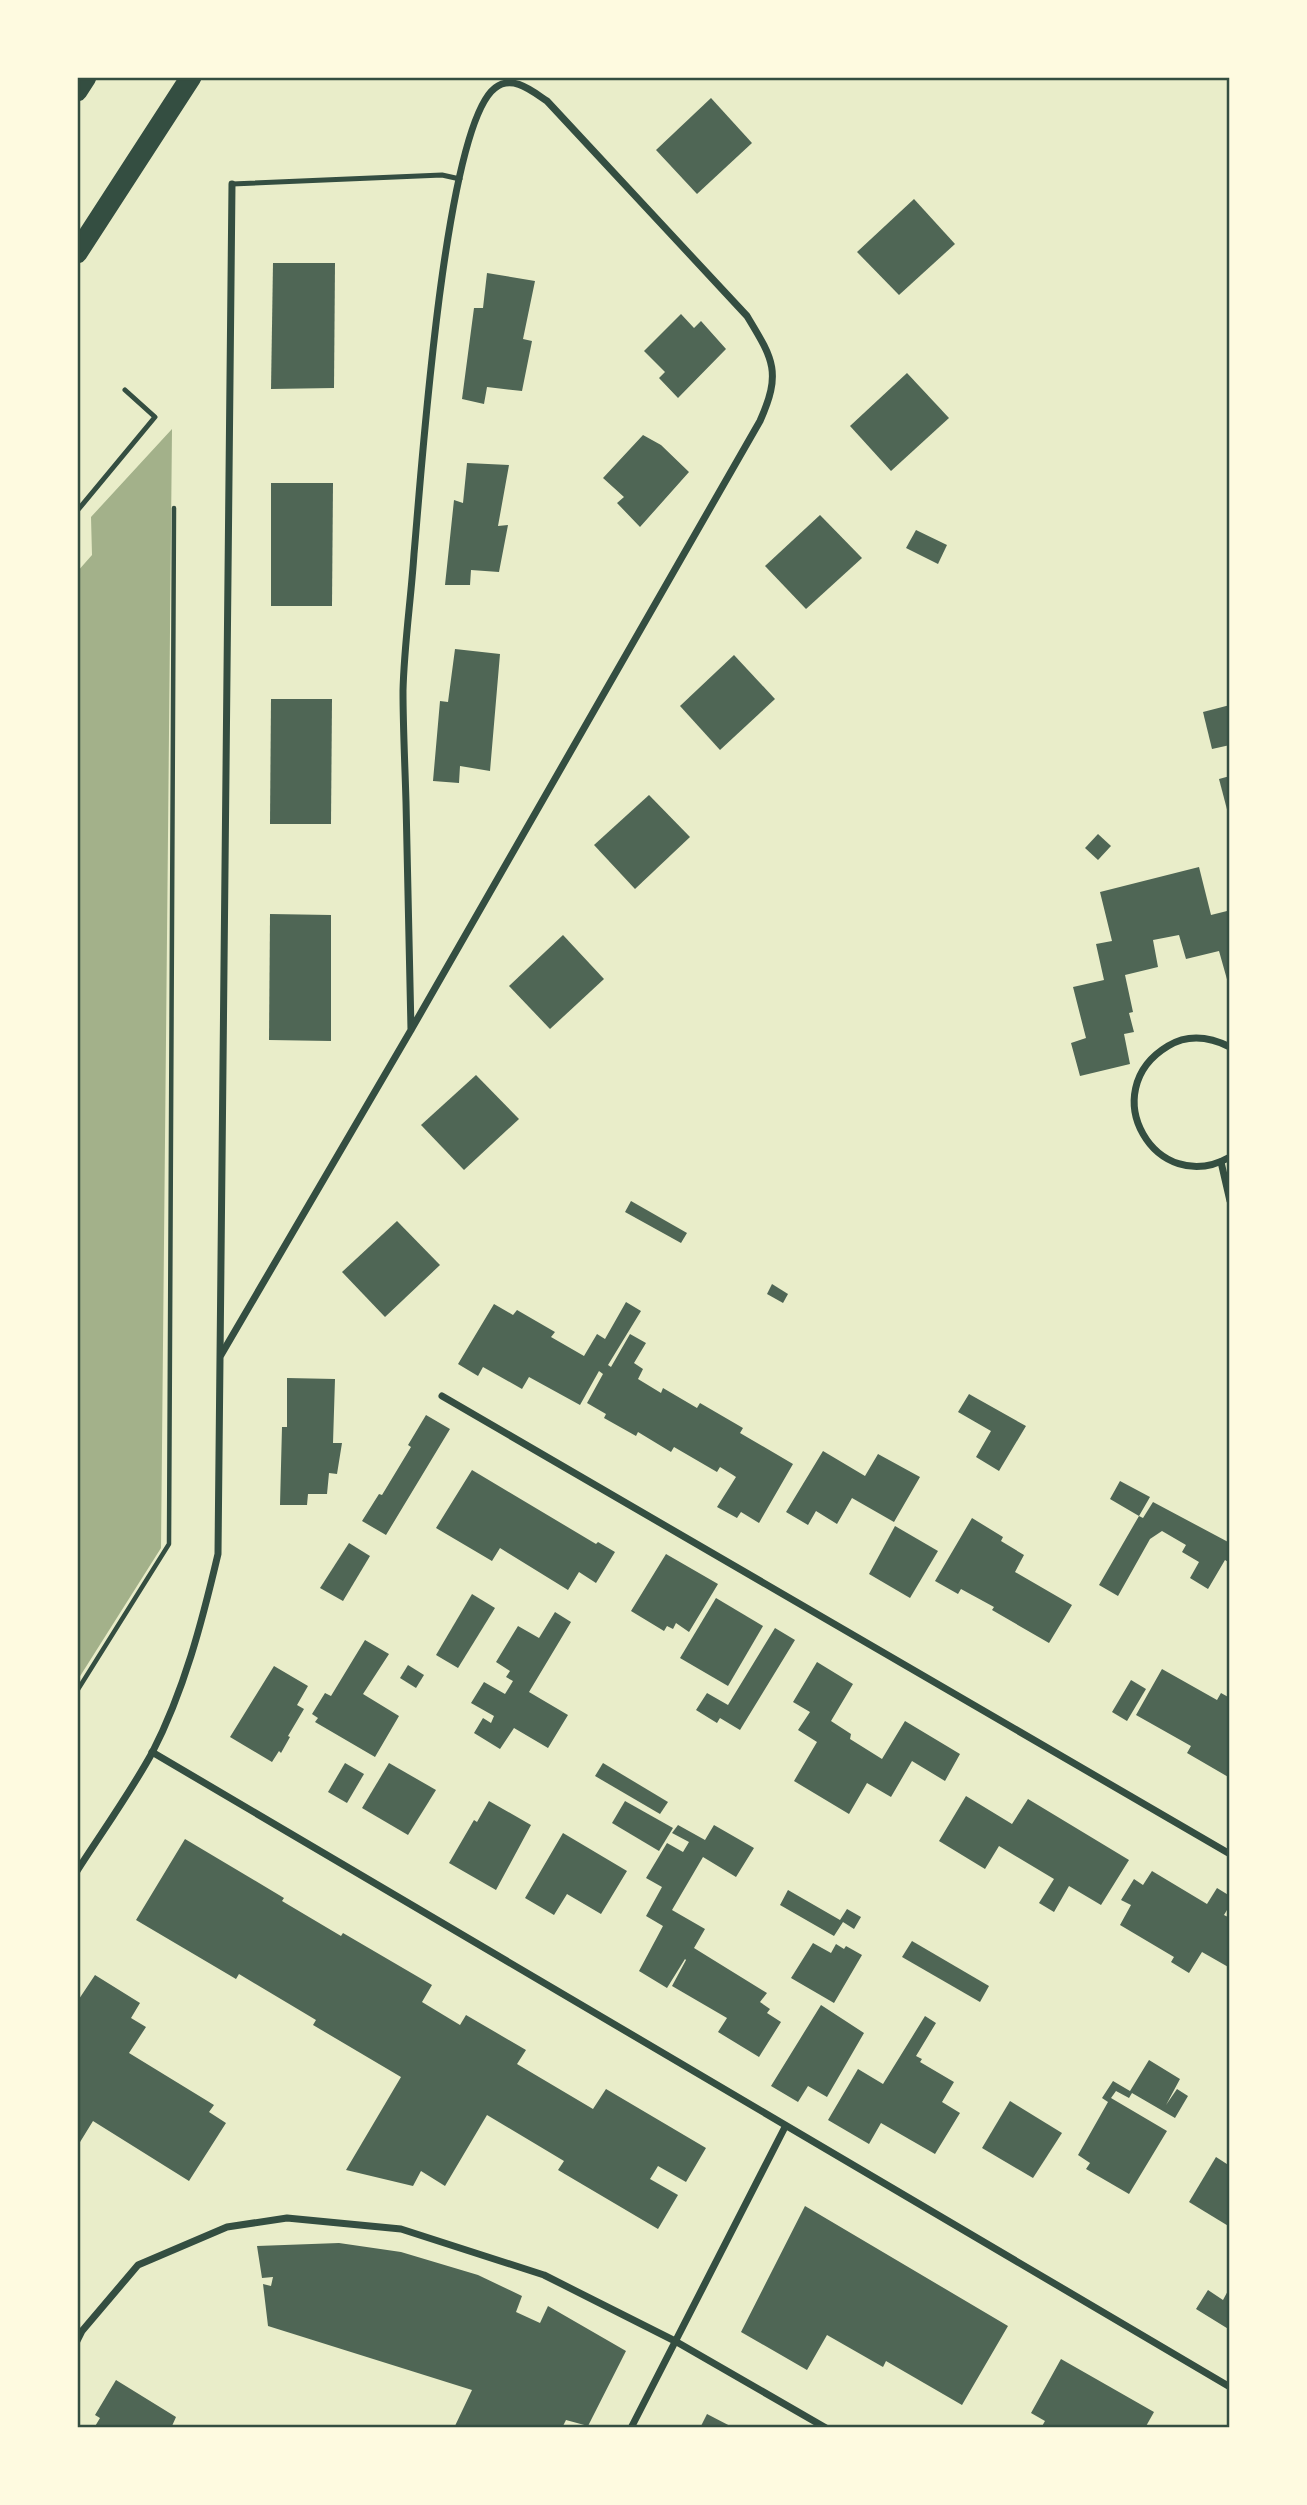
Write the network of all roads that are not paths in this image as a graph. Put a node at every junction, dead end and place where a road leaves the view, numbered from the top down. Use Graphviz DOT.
graph roads {
  1 [pos="86,77"];
  2 [pos="191,77"];
  3 [pos="77,91"];
  4 [pos="460,179"];
  5 [pos="232,184"];
  6 [pos="77,253"];
  7 [pos="125,390"];
  8 [pos="77,511"];
  9 [pos="411,1030"];
  10 [pos="1230,1047"];
  11 [pos="1230,1157"];
  12 [pos="1221,1163"];
  13 [pos="1230,1201"];
  14 [pos="220,1355"];
  15 [pos="442,1396"];
  16 [pos="152,1752"];
  17 [pos="1230,1854"];
  18 [pos="77,1871"];
  19 [pos="785,2127"];
  20 [pos="77,2341"];
  21 [pos="675,2341"];
  22 [pos="1230,2387"];
  23 [pos="631,2428"];
  24 [pos="826,2428"];
  1 -- 3 [label="highway"];
  2 -- 6 [label="highway"];
  4 -- 5 [label="lane"];
  4 -- 9 [label="street"];
  4 -- 9 [label="street"];
  5 -- 14 [label="street"];
  7 -- 8 [label="lane"];
  9 -- 14 [label="street"];
  10 -- 12 [label="street"];
  11 -- 12 [label="street"];
  12 -- 13 [label="street"];
  14 -- 16 [label="street"];
  15 -- 17 [label="street"];
  16 -- 18 [label="street"];
  16 -- 19 [label="street"];
  19 -- 21 [label="street"];
  19 -- 22 [label="street"];
  20 -- 21 [label="street"];
  21 -- 23 [label="street"];
  21 -- 24 [label="street"];
}
